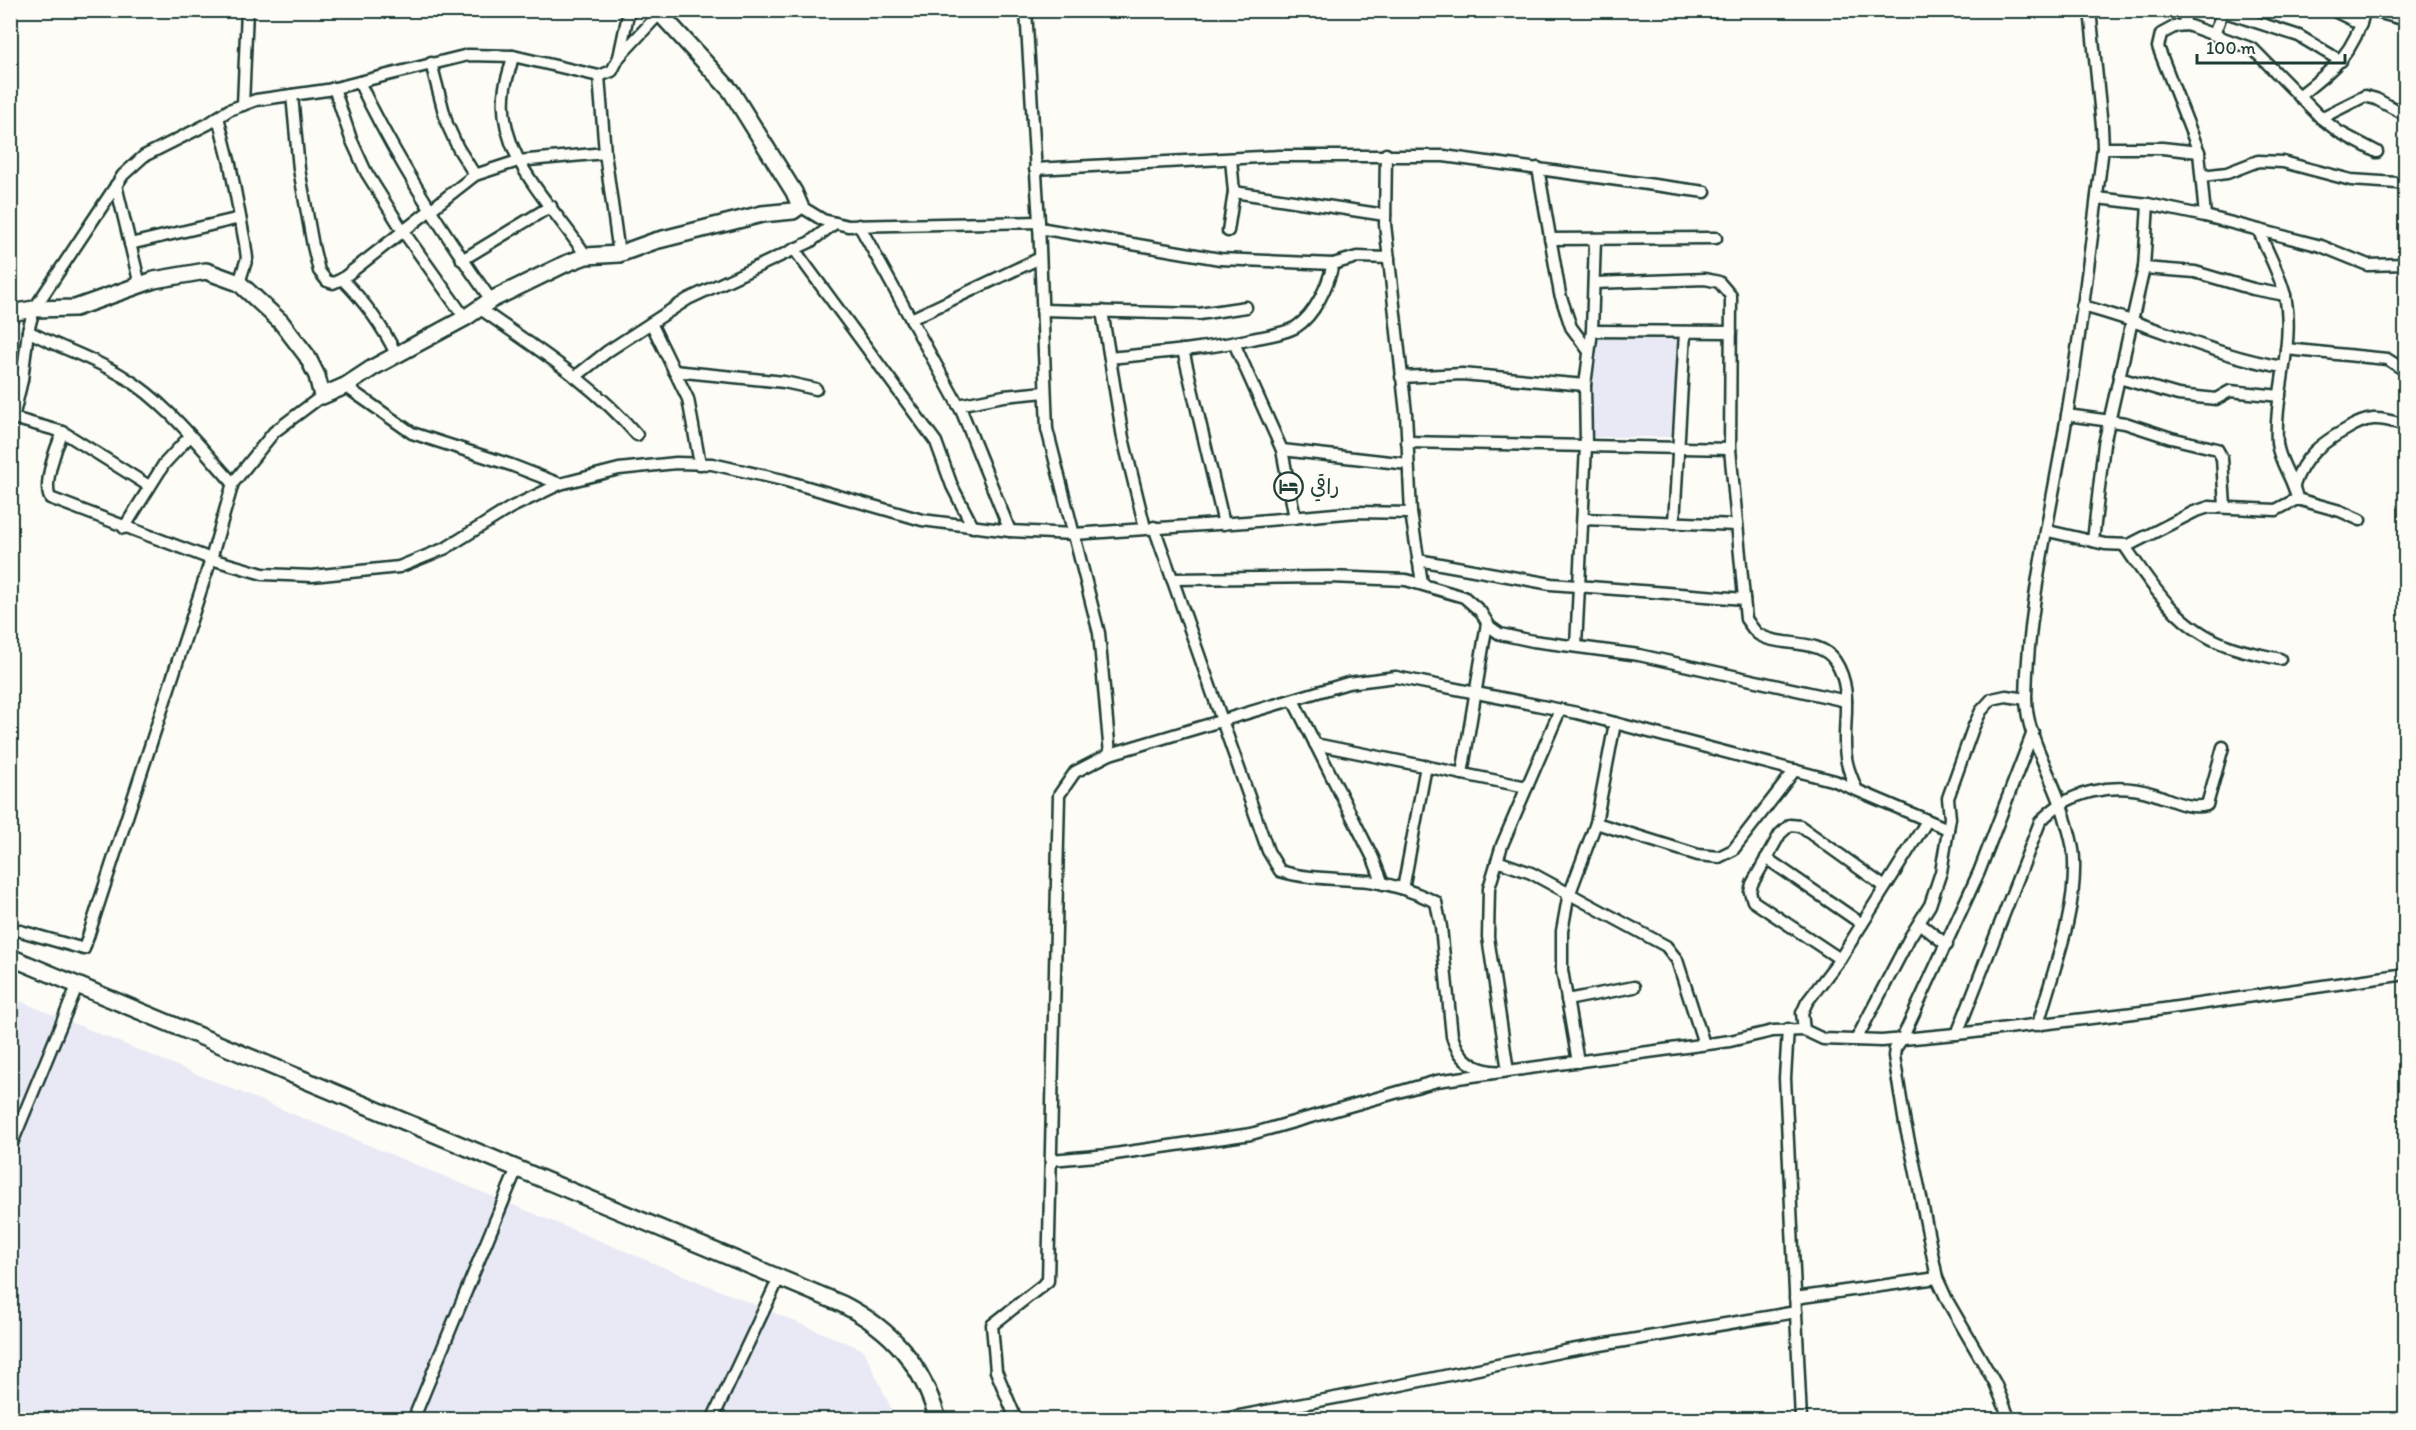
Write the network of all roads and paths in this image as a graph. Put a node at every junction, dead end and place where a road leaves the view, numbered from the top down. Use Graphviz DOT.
graph roads {
  1 [pos="247,10"];
  2 [pos="629,10"];
  3 [pos="1026,10"];
  4 [pos="2090,10"];
  5 [pos="2186,10"];
  6 [pos="2332,10"];
  7 [pos="2367,10"];
  8 [pos="2222,11"];
  9 [pos="658,12"];
  10 [pos="2406,20"];
  11 [pos="2361,24"];
  12 [pos="2184,25"];
  13 [pos="2214,35"];
  14 [pos="513,56"];
  15 [pos="619,57"];
  16 [pos="2341,61"];
  17 [pos="431,63"];
  18 [pos="599,76"];
  19 [pos="359,82"];
  20 [pos="334,88"];
  21 [pos="292,95"];
  22 [pos="2299,96"];
  23 [pos="243,105"];
  24 [pos="2406,115"];
  25 [pos="218,117"];
  26 [pos="2321,118"];
  27 [pos="2103,148"];
  28 [pos="2199,152"];
  29 [pos="2377,152"];
  30 [pos="605,153"];
  31 [pos="1386,154"];
  32 [pos="1231,159"];
  33 [pos="518,161"];
  34 [pos="1538,168"];
  35 [pos="1035,170"];
  36 [pos="475,175"];
  37 [pos="2202,176"];
  38 [pos="116,185"];
  39 [pos="2406,185"];
  40 [pos="1234,192"];
  41 [pos="1705,192"];
  42 [pos="2097,198"];
  43 [pos="2148,204"];
  44 [pos="551,206"];
  45 [pos="800,206"];
  46 [pos="431,210"];
  47 [pos="1386,215"];
  48 [pos="2205,216"];
  49 [pos="240,218"];
  50 [pos="835,223"];
  51 [pos="859,225"];
  52 [pos="1039,225"];
  53 [pos="403,231"];
  54 [pos="1228,231"];
  55 [pos="2259,231"];
  56 [pos="1716,238"];
  57 [pos="1550,239"];
  58 [pos="1595,239"];
  59 [pos="130,244"];
  60 [pos="794,249"];
  61 [pos="619,254"];
  62 [pos="586,256"];
  63 [pos="1040,258"];
  64 [pos="1389,258"];
  65 [pos="462,260"];
  66 [pos="1333,264"];
  67 [pos="2406,264"];
  68 [pos="2144,268"];
  69 [pos="342,279"];
  70 [pos="239,283"];
  71 [pos="1594,283"];
  72 [pos="140,285"];
  73 [pos="2285,295"];
  74 [pos="485,304"];
  75 [pos="2082,306"];
  76 [pos="1246,307"];
  77 [pos="34,309"];
  78 [pos="1042,310"];
  79 [pos="1102,311"];
  80 [pos="10,313"];
  81 [pos="465,318"];
  82 [pos="911,319"];
  83 [pos="2133,320"];
  84 [pos="651,323"];
  85 [pos="28,331"];
  86 [pos="1592,331"];
  87 [pos="1685,332"];
  88 [pos="1731,333"];
  89 [pos="1234,343"];
  90 [pos="2286,349"];
  91 [pos="1183,350"];
  92 [pos="1588,350"];
  93 [pos="396,354"];
  94 [pos="1110,357"];
  95 [pos="2404,366"];
  96 [pos="2283,367"];
  97 [pos="674,371"];
  98 [pos="575,376"];
  99 [pos="1401,377"];
  100 [pos="2119,378"];
  101 [pos="1585,384"];
  102 [pos="345,386"];
  103 [pos="816,389"];
  104 [pos="1045,392"];
  105 [pos="321,396"];
  106 [pos="2280,396"];
  107 [pos="958,405"];
  108 [pos="2067,415"];
  109 [pos="12,418"];
  110 [pos="2109,420"];
  111 [pos="2406,425"];
  112 [pos="63,432"];
  113 [pos="637,435"];
  114 [pos="190,436"];
  115 [pos="1407,442"];
  116 [pos="1586,446"];
  117 [pos="1678,448"];
  118 [pos="1730,449"];
  119 [pos="1282,450"];
  120 [pos="700,464"];
  121 [pos="1408,464"];
  122 [pos="233,483"];
  123 [pos="560,484"];
  124 [pos="2294,485"];
  125 [pos="149,486"];
  126 [pos="2297,499"];
  127 [pos="2225,507"];
  128 [pos="1411,513"];
  129 [pos="1294,518"];
  130 [pos="1582,519"];
  131 [pos="2360,520"];
  132 [pos="1674,523"];
  133 [pos="1224,524"];
  134 [pos="1737,525"];
  135 [pos="973,527"];
  136 [pos="124,528"];
  137 [pos="1150,528"];
  138 [pos="1010,531"];
  139 [pos="2048,531"];
  140 [pos="1074,534"];
  141 [pos="2093,541"];
  142 [pos="2124,545"];
  143 [pos="211,559"];
  144 [pos="1418,560"];
  145 [pos="1172,579"];
  146 [pos="1422,583"];
  147 [pos="1580,586"];
  148 [pos="1744,600"];
  149 [pos="1487,623"];
  150 [pos="1576,646"];
  151 [pos="2280,660"];
  152 [pos="1476,693"];
  153 [pos="2026,699"];
  154 [pos="1293,700"];
  155 [pos="1846,701"];
  156 [pos="1560,710"];
  157 [pos="1222,721"];
  158 [pos="1615,723"];
  159 [pos="2034,732"];
  160 [pos="1315,744"];
  161 [pos="2223,747"];
  162 [pos="1110,754"];
  163 [pos="1426,766"];
  164 [pos="1796,770"];
  165 [pos="1462,774"];
  166 [pos="1527,787"];
  167 [pos="1856,788"];
  168 [pos="2061,802"];
  169 [pos="1927,821"];
  170 [pos="1596,823"];
  171 [pos="1948,829"];
  172 [pos="1766,858"];
  173 [pos="1497,861"];
  174 [pos="1383,884"];
  175 [pos="1885,887"];
  176 [pos="1403,889"];
  177 [pos="1570,893"];
  178 [pos="1919,923"];
  179 [pos="1862,924"];
  180 [pos="10,928"];
  181 [pos="1947,945"];
  182 [pos="10,957"];
  183 [pos="1840,959"];
  184 [pos="2406,974"];
  185 [pos="77,986"];
  186 [pos="1634,987"];
  187 [pos="1567,1000"];
  188 [pos="2038,1024"];
  189 [pos="1788,1029"];
  190 [pos="1804,1030"];
  191 [pos="1957,1034"];
  192 [pos="1902,1039"];
  193 [pos="1856,1040"];
  194 [pos="1704,1044"];
  195 [pos="1578,1062"];
  196 [pos="1508,1071"];
  197 [pos="10,1148"];
  198 [pos="1051,1160"];
  199 [pos="517,1168"];
  200 [pos="779,1278"];
  201 [pos="1937,1278"];
  202 [pos="1795,1299"];
  203 [pos="1796,1312"];
  204 [pos="413,1419"];
  205 [pos="711,1419"];
  206 [pos="938,1419"];
  207 [pos="1014,1419"];
  208 [pos="1218,1419"];
  209 [pos="1801,1419"];
  210 [pos="2010,1419"];
  1 -- 23 [label="street"];
  2 -- 15 [label="street"];
  3 -- 35 [label="street"];
  4 -- 27 [label="street"];
  5 -- 12 [label="street"];
  6 -- 11 [label="street"];
  7 -- 10 [label="street"];
  7 -- 11 [label="street"];
  8 -- 13 [label="street"];
  8 -- 16 [label="street"];
  9 -- 15 [label="street"];
  9 -- 45 [label="street"];
  11 -- 16 [label="street"];
  12 -- 13 [label="street"];
  12 -- 28 [label="street"];
  13 -- 22 [label="street"];
  14 -- 17 [label="street"];
  14 -- 18 [label="street"];
  14 -- 33 [label="street"];
  15 -- 18 [label="street"];
  16 -- 22 [label="street"];
  17 -- 19 [label="street"];
  17 -- 36 [label="street"];
  18 -- 30 [label="street"];
  19 -- 20 [label="street"];
  19 -- 46 [label="street"];
  20 -- 21 [label="street"];
  20 -- 53 [label="street"];
  21 -- 23 [label="street"];
  21 -- 69 [label="street"];
  22 -- 26 [label="street"];
  23 -- 25 [label="street"];
  24 -- 26 [label="street"];
  25 -- 38 [label="street"];
  25 -- 49 [label="street"];
  26 -- 29 [label="street"];
  27 -- 28 [label="street"];
  27 -- 42 [label="street"];
  28 -- 37 [label="street"];
  30 -- 33 [label="street"];
  30 -- 61 [label="street"];
  31 -- 32 [label="street"];
  31 -- 34 [label="street"];
  31 -- 47 [label="street"];
  32 -- 35 [label="street"];
  32 -- 40 [label="street"];
  33 -- 36 [label="street"];
  33 -- 44 [label="street"];
  34 -- 41 [label="street"];
  34 -- 57 [label="street"];
  35 -- 52 [label="street"];
  36 -- 46 [label="street"];
  37 -- 39 [label="street"];
  37 -- 48 [label="street"];
  38 -- 59 [label="street"];
  38 -- 77 [label="street"];
  40 -- 47 [label="street"];
  40 -- 54 [label="street"];
  42 -- 43 [label="street"];
  42 -- 75 [label="street"];
  43 -- 48 [label="street"];
  43 -- 68 [label="street"];
  44 -- 62 [label="street"];
  44 -- 65 [label="street"];
  45 -- 50 [label="street"];
  45 -- 61 [label="street"];
  46 -- 53 [label="street"];
  46 -- 65 [label="street"];
  47 -- 64 [label="street"];
  48 -- 55 [label="street"];
  49 -- 59 [label="street"];
  49 -- 70 [label="street"];
  50 -- 51 [label="street"];
  50 -- 60 [label="street"];
  51 -- 52 [label="street"];
  51 -- 82 [label="street"];
  52 -- 63 [label="street"];
  52 -- 66 [label="street"];
  53 -- 69 [label="street"];
  53 -- 81 [label="street"];
  55 -- 67 [label="street"];
  55 -- 73 [label="street"];
  56 -- 58 [label="street"];
  57 -- 58 [label="street"];
  57 -- 92 [label="street"];
  58 -- 71 [label="street"];
  59 -- 72 [label="street"];
  60 -- 84 [label="street"];
  60 -- 135 [label="street"];
  61 -- 62 [label="street"];
  62 -- 74 [label="street"];
  63 -- 78 [label="street"];
  63 -- 82 [label="street"];
  64 -- 66 [label="street"];
  64 -- 99 [label="street"];
  65 -- 74 [label="street"];
  66 -- 89 [label="street"];
  68 -- 73 [label="street"];
  68 -- 83 [label="street"];
  69 -- 93 [label="street"];
  70 -- 72 [label="street"];
  70 -- 105 [label="street"];
  71 -- 86 [label="street"];
  71 -- 88 [label="street"];
  72 -- 77 [label="street"];
  73 -- 90 [label="street"];
  74 -- 81 [label="street"];
  74 -- 98 [label="street"];
  75 -- 83 [label="street"];
  75 -- 108 [label="street"];
  76 -- 79 [label="street"];
  77 -- 80 [label="street"];
  77 -- 85 [label="street"];
  78 -- 79 [label="street"];
  78 -- 104 [label="street"];
  79 -- 94 [label="street"];
  81 -- 93 [label="street"];
  82 -- 107 [label="street"];
  83 -- 96 [label="street"];
  83 -- 100 [label="street"];
  84 -- 97 [label="street"];
  84 -- 98 [label="street"];
  85 -- 109 [label="street"];
  85 -- 114 [label="street"];
  86 -- 87 [label="street"];
  86 -- 92 [label="street"];
  87 -- 88 [label="street"];
  87 -- 117 [label="street"];
  88 -- 118 [label="street"];
  89 -- 91 [label="street"];
  89 -- 119 [label="street"];
  90 -- 95 [label="street"];
  90 -- 96 [label="street"];
  91 -- 94 [label="street"];
  91 -- 133 [label="street"];
  92 -- 101 [label="street"];
  93 -- 102 [label="street"];
  94 -- 137 [label="street"];
  96 -- 106 [label="street"];
  97 -- 103 [label="street"];
  97 -- 120 [label="street"];
  98 -- 113 [label="street"];
  99 -- 101 [label="street"];
  99 -- 115 [label="street"];
  100 -- 106 [label="street"];
  100 -- 110 [label="street"];
  101 -- 116 [label="street"];
  102 -- 105 [label="street"];
  102 -- 123 [label="street"];
  104 -- 107 [label="street"];
  104 -- 140 [label="street"];
  105 -- 122 [label="street"];
  106 -- 124 [label="street"];
  107 -- 138 [label="street"];
  108 -- 110 [label="street"];
  108 -- 139 [label="street"];
  109 -- 112 [label="street"];
  110 -- 127 [label="street"];
  110 -- 141 [label="street"];
  111 -- 124 [label="street"];
  112 -- 125 [label="street"];
  112 -- 136 [label="street"];
  114 -- 122 [label="street"];
  114 -- 125 [label="street"];
  115 -- 116 [label="street"];
  115 -- 121 [label="street"];
  116 -- 117 [label="street"];
  116 -- 130 [label="street"];
  117 -- 118 [label="street"];
  117 -- 132 [label="street"];
  118 -- 134 [label="street"];
  119 -- 121 [label="street"];
  119 -- 129 [label="street"];
  120 -- 123 [label="street"];
  120 -- 135 [label="street"];
  121 -- 128 [label="street"];
  122 -- 143 [label="street"];
  123 -- 143 [label="street"];
  124 -- 126 [label="street"];
  125 -- 136 [label="street"];
  126 -- 127 [label="street"];
  126 -- 131 [label="street"];
  127 -- 142 [label="street"];
  128 -- 129 [label="street"];
  128 -- 144 [label="street"];
  129 -- 133 [label="street"];
  130 -- 132 [label="street"];
  130 -- 147 [label="street"];
  132 -- 134 [label="street"];
  133 -- 137 [label="street"];
  134 -- 148 [label="street"];
  135 -- 138 [label="street"];
  136 -- 143 [label="street"];
  137 -- 140 [label="street"];
  137 -- 145 [label="street"];
  138 -- 140 [label="street"];
  139 -- 141 [label="street"];
  139 -- 153 [label="street"];
  140 -- 162 [label="street"];
  141 -- 142 [label="street"];
  142 -- 151 [label="street"];
  143 -- 180 [label="street"];
  144 -- 146 [label="street"];
  144 -- 147 [label="street"];
  145 -- 146 [label="street"];
  145 -- 157 [label="street"];
  146 -- 149 [label="street"];
  147 -- 148 [label="street"];
  147 -- 150 [label="street"];
  148 -- 155 [label="street"];
  149 -- 150 [label="street"];
  149 -- 152 [label="street"];
  150 -- 155 [label="street"];
  152 -- 154 [label="street"];
  152 -- 156 [label="street"];
  152 -- 165 [label="street"];
  153 -- 159 [label="street"];
  153 -- 171 [label="street"];
  154 -- 157 [label="street"];
  154 -- 160 [label="street"];
  155 -- 167 [label="street"];
  156 -- 158 [label="street"];
  156 -- 166 [label="street"];
  157 -- 162 [label="street"];
  157 -- 174 [label="street"];
  158 -- 164 [label="street"];
  158 -- 170 [label="street"];
  159 -- 168 [label="street"];
  159 -- 181 [label="street"];
  160 -- 163 [label="street"];
  160 -- 174 [label="street"];
  161 -- 168 [label="street"];
  162 -- 198 [label="street"];
  163 -- 165 [label="street"];
  163 -- 176 [label="street"];
  164 -- 167 [label="street"];
  164 -- 170 [label="street"];
  165 -- 166 [label="street"];
  166 -- 173 [label="street"];
  167 -- 169 [label="street"];
  168 -- 188 [label="street"];
  168 -- 191 [label="street"];
  169 -- 171 [label="street"];
  169 -- 175 [label="street"];
  170 -- 177 [label="street"];
  171 -- 178 [label="street"];
  172 -- 175 [label="street"];
  172 -- 179 [label="street"];
  172 -- 183 [label="street"];
  173 -- 177 [label="street"];
  173 -- 196 [label="street"];
  174 -- 176 [label="street"];
  175 -- 179 [label="street"];
  176 -- 196 [label="street"];
  177 -- 187 [label="street"];
  177 -- 194 [label="street"];
  178 -- 181 [label="street"];
  178 -- 193 [label="street"];
  179 -- 183 [label="street"];
  181 -- 192 [label="street"];
  182 -- 185 [label="street"];
  183 -- 190 [label="street"];
  184 -- 188 [label="street"];
  185 -- 197 [label="street"];
  185 -- 199 [label="street"];
  186 -- 187 [label="street"];
  187 -- 195 [label="street"];
  188 -- 191 [label="street"];
  189 -- 190 [label="street"];
  189 -- 194 [label="street"];
  189 -- 202 [label="street"];
  190 -- 193 [label="street"];
  191 -- 192 [label="street"];
  192 -- 193 [label="street"];
  192 -- 201 [label="street"];
  194 -- 195 [label="street"];
  195 -- 196 [label="street"];
  196 -- 198 [label="street"];
  198 -- 207 [label="street"];
  199 -- 200 [label="street"];
  199 -- 204 [label="street"];
  200 -- 205 [label="street"];
  200 -- 206 [label="street"];
  201 -- 202 [label="street"];
  201 -- 210 [label="street"];
  202 -- 203 [label="street"];
  203 -- 208 [label="street"];
  203 -- 209 [label="street"];
}
